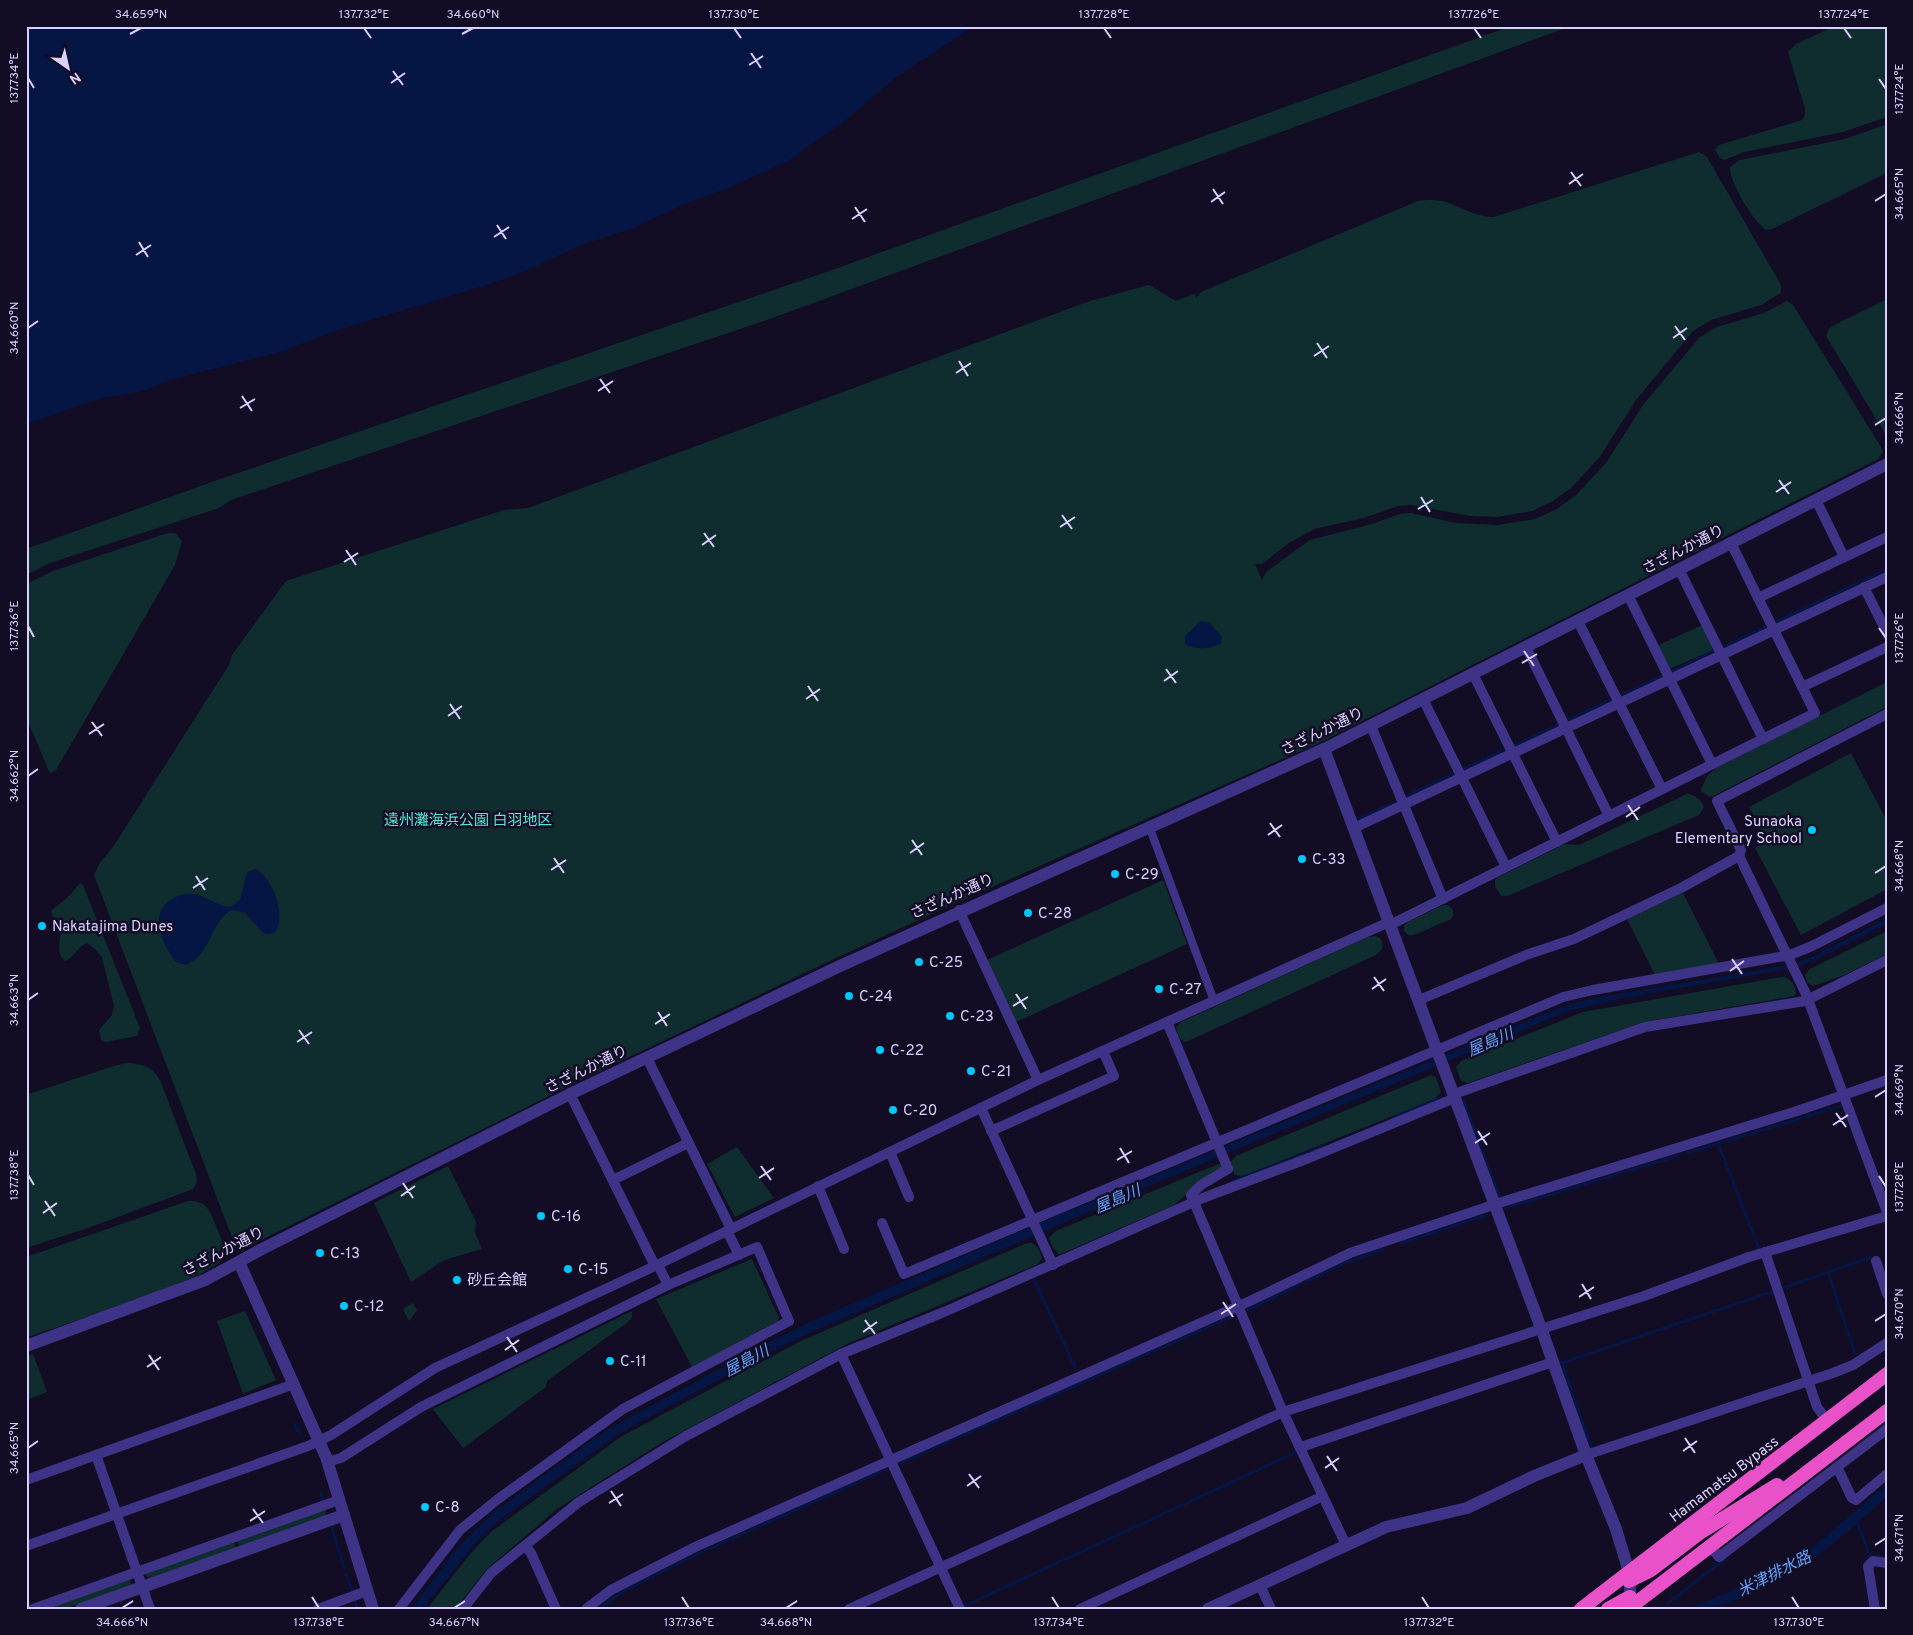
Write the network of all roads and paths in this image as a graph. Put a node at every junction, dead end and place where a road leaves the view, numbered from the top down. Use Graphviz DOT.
graph roads {
  1 [pos="1887,464"];
  2 [pos="1816,500"];
  3 [pos="1887,537"];
  4 [pos="1731,543"];
  5 [pos="1844,557"];
  6 [pos="1679,569"];
  7 [pos="1887,577"];
  8 [pos="1864,587"];
  9 [pos="1628,595"];
  10 [pos="1758,598"];
  11 [pos="1578,620"];
  12 [pos="1774,630"];
  13 [pos="1887,633"];
  14 [pos="1526,647"];
  15 [pos="1887,648"];
  16 [pos="1721,655"];
  17 [pos="1473,674"];
  18 [pos="1670,679"];
  19 [pos="1802,687"];
  20 [pos="1423,700"];
  21 [pos="1619,703"];
  22 [pos="1887,714"];
  23 [pos="1371,726"];
  24 [pos="1566,728"];
  25 [pos="1763,739"];
  26 [pos="1324,749"];
  27 [pos="1513,754"];
  28 [pos="1712,764"];
  29 [pos="1462,778"];
  30 [pos="1662,790"];
  31 [pos="1404,805"];
  32 [pos="1609,816"];
  33 [pos="1150,826"];
  34 [pos="1354,828"];
  35 [pos="1556,842"];
  36 [pos="1739,856"];
  37 [pos="1506,868"];
  38 [pos="1443,899"];
  39 [pos="1887,908"];
  40 [pos="959,910"];
  41 [pos="1390,923"];
  42 [pos="1789,957"];
  43 [pos="1887,960"];
  44 [pos="1418,1000"];
  45 [pos="1808,1000"];
  46 [pos="1214,1001"];
  47 [pos="1166,1022"];
  48 [pos="1103,1051"];
  49 [pos="1438,1051"];
  50 [pos="647,1058"];
  51 [pos="1038,1080"];
  52 [pos="1887,1080"];
  53 [pos="570,1094"];
  54 [pos="1454,1096"];
  55 [pos="1844,1096"];
  56 [pos="980,1108"];
  57 [pos="991,1131"];
  58 [pos="688,1143"];
  59 [pos="1217,1144"];
  60 [pos="890,1152"];
  61 [pos="613,1180"];
  62 [pos="818,1186"];
  63 [pos="909,1197"];
  64 [pos="1195,1202"];
  65 [pos="1495,1204"];
  66 [pos="1887,1212"];
  67 [pos="1887,1216"];
  68 [pos="1033,1221"];
  69 [pos="882,1223"];
  70 [pos="729,1230"];
  71 [pos="844,1249"];
  72 [pos="1765,1252"];
  73 [pos="739,1255"];
  74 [pos="1876,1261"];
  75 [pos="239,1262"];
  76 [pos="1053,1264"];
  77 [pos="656,1266"];
  78 [pos="668,1285"];
  79 [pos="1887,1294"];
  80 [pos="1238,1306"];
  81 [pos="1541,1328"];
  82 [pos="1887,1344"];
  83 [pos="26,1346"];
  84 [pos="841,1354"];
  85 [pos="1553,1362"];
  86 [pos="1887,1374"];
  87 [pos="1808,1381"];
  88 [pos="294,1384"];
  89 [pos="1887,1411"];
  90 [pos="1283,1412"];
  91 [pos="1827,1420"];
  92 [pos="1887,1428"];
  93 [pos="319,1440"];
  94 [pos="1301,1447"];
  95 [pos="96,1455"];
  96 [pos="1586,1455"];
  97 [pos="1825,1458"];
  98 [pos="890,1459"];
  99 [pos="327,1462"];
  100 [pos="1837,1467"];
  101 [pos="1887,1474"];
  102 [pos="26,1480"];
  103 [pos="1323,1496"];
  104 [pos="339,1500"];
  105 [pos="117,1514"];
  106 [pos="344,1515"];
  107 [pos="1346,1545"];
  108 [pos="26,1546"];
  109 [pos="1710,1546"];
  110 [pos="526,1547"];
  111 [pos="1887,1563"];
  112 [pos="940,1566"];
  113 [pos="137,1572"];
  114 [pos="1629,1576"];
  115 [pos="1260,1585"];
  116 [pos="143,1587"];
  117 [pos="367,1591"];
  118 [pos="1630,1605"];
  119 [pos="33,1609"];
  120 [pos="82,1609"];
  121 [pos="150,1609"];
  122 [pos="318,1609"];
  123 [pos="373,1609"];
  124 [pos="399,1609"];
  125 [pos="463,1609"];
  126 [pos="556,1609"];
  127 [pos="586,1609"];
  128 [pos="849,1609"];
  129 [pos="960,1609"];
  130 [pos="1080,1609"];
  131 [pos="1208,1609"];
  132 [pos="1271,1609"];
  133 [pos="1581,1609"];
  134 [pos="1608,1609"];
  135 [pos="1875,1609"];
  1 -- 2 [label="street, さざんか通り"];
  2 -- 4 [label="street, さざんか通り"];
  2 -- 5 [label="street"];
  3 -- 5 [label="street"];
  4 -- 6 [label="street, さざんか通り"];
  4 -- 10 [label="street"];
  5 -- 10 [label="street"];
  6 -- 9 [label="street, さざんか通り"];
  6 -- 16 [label="street"];
  7 -- 8 [label="street"];
  8 -- 12 [label="street"];
  8 -- 13 [label="street"];
  9 -- 11 [label="street, さざんか通り"];
  9 -- 18 [label="street"];
  10 -- 12 [label="street"];
  11 -- 14 [label="street, さざんか通り"];
  11 -- 21 [label="street"];
  12 -- 16 [label="street"];
  12 -- 19 [label="street"];
  14 -- 17 [label="street, さざんか通り"];
  14 -- 24 [label="street"];
  15 -- 19 [label="street"];
  16 -- 18 [label="street"];
  16 -- 25 [label="street"];
  17 -- 20 [label="street, さざんか通り"];
  17 -- 27 [label="street"];
  18 -- 21 [label="street"];
  18 -- 28 [label="street"];
  19 -- 25 [label="street"];
  20 -- 23 [label="street, さざんか通り"];
  20 -- 29 [label="street"];
  21 -- 24 [label="street"];
  21 -- 30 [label="street"];
  22 -- 36 [label="street"];
  23 -- 26 [label="street, さざんか通り"];
  23 -- 31 [label="street"];
  24 -- 27 [label="street"];
  24 -- 32 [label="street"];
  25 -- 28 [label="street"];
  26 -- 33 [label="street, さざんか通り"];
  26 -- 34 [label="street"];
  27 -- 29 [label="street"];
  27 -- 35 [label="street"];
  28 -- 30 [label="street"];
  29 -- 31 [label="street"];
  29 -- 37 [label="street"];
  30 -- 32 [label="street"];
  31 -- 34 [label="street"];
  31 -- 38 [label="street"];
  32 -- 35 [label="street"];
  33 -- 40 [label="street, さざんか通り"];
  33 -- 46 [label="street"];
  34 -- 41 [label="street"];
  35 -- 37 [label="street"];
  36 -- 42 [label="street"];
  36 -- 44 [label="street"];
  37 -- 38 [label="street"];
  38 -- 41 [label="street"];
  39 -- 42 [label="street"];
  40 -- 50 [label="street, さざんか通り"];
  40 -- 51 [label="street"];
  41 -- 44 [label="street"];
  41 -- 46 [label="street"];
  42 -- 45 [label="street"];
  42 -- 49 [label="street"];
  43 -- 45 [label="street"];
  44 -- 49 [label="street"];
  45 -- 54 [label="street"];
  45 -- 55 [label="street"];
  46 -- 47 [label="street"];
  47 -- 48 [label="street"];
  47 -- 59 [label="street"];
  48 -- 51 [label="street"];
  48 -- 57 [label="street"];
  49 -- 54 [label="street"];
  49 -- 59 [label="street"];
  50 -- 53 [label="street, さざんか通り"];
  50 -- 58 [label="street"];
  51 -- 56 [label="street"];
  52 -- 55 [label="street"];
  53 -- 61 [label="street"];
  53 -- 75 [label="street, さざんか通り"];
  54 -- 64 [label="street"];
  54 -- 65 [label="street"];
  55 -- 65 [label="street"];
  55 -- 66 [label="street"];
  56 -- 57 [label="street"];
  56 -- 60 [label="street"];
  57 -- 68 [label="street"];
  58 -- 61 [label="street"];
  58 -- 70 [label="street"];
  59 -- 64 [label="street"];
  59 -- 68 [label="street"];
  60 -- 62 [label="street"];
  60 -- 63 [label="street"];
  61 -- 77 [label="street"];
  62 -- 70 [label="street"];
  62 -- 71 [label="street"];
  64 -- 76 [label="street"];
  64 -- 80 [label="street"];
  65 -- 80 [label="street"];
  65 -- 81 [label="street"];
  67 -- 72 [label="street"];
  68 -- 69 [label="street"];
  68 -- 76 [label="street"];
  70 -- 73 [label="street"];
  70 -- 77 [label="street"];
  72 -- 81 [label="street"];
  72 -- 87 [label="street"];
  73 -- 78 [label="street"];
  73 -- 124 [label="street"];
  74 -- 79 [label="street"];
  75 -- 83 [label="street, さざんか通り"];
  75 -- 88 [label="street"];
  76 -- 84 [label="street"];
  77 -- 78 [label="street"];
  77 -- 93 [label="street"];
  78 -- 99 [label="street"];
  80 -- 90 [label="street"];
  80 -- 98 [label="street"];
  81 -- 85 [label="street"];
  81 -- 90 [label="street"];
  82 -- 87 [label="street"];
  84 -- 98 [label="street"];
  84 -- 110 [label="street"];
  85 -- 94 [label="street"];
  85 -- 96 [label="street"];
  86 -- 91 [label="highway, Hamamatsu Bypass"];
  87 -- 91 [label="street"];
  87 -- 96 [label="street"];
  88 -- 93 [label="street"];
  88 -- 95 [label="street"];
  89 -- 97 [label="highway"];
  90 -- 94 [label="street"];
  90 -- 112 [label="street"];
  91 -- 114 [label="highway, Hamamatsu Bypass"];
  92 -- 100 [label="street"];
  93 -- 99 [label="street"];
  93 -- 105 [label="street"];
  94 -- 103 [label="street"];
  95 -- 102 [label="street"];
  95 -- 105 [label="street"];
  96 -- 107 [label="street"];
  96 -- 114 [label="street"];
  97 -- 109 [label="highway"];
  97 -- 114 [label="highway"];
  98 -- 112 [label="street"];
  98 -- 127 [label="street"];
  99 -- 104 [label="street"];
  100 -- 101 [label="street"];
  100 -- 109 [label="street"];
  103 -- 107 [label="street"];
  103 -- 130 [label="street"];
  104 -- 106 [label="street"];
  104 -- 113 [label="street"];
  105 -- 108 [label="street"];
  105 -- 113 [label="street"];
  106 -- 116 [label="street"];
  106 -- 117 [label="street"];
  107 -- 115 [label="street"];
  109 -- 118 [label="highway"];
  110 -- 125 [label="street"];
  110 -- 126 [label="street"];
  111 -- 135 [label="street"];
  112 -- 128 [label="street"];
  112 -- 129 [label="street"];
  113 -- 116 [label="street"];
  113 -- 119 [label="street"];
  114 -- 118 [label="street"];
  114 -- 133 [label="highway, Hamamatsu Bypass"];
  115 -- 131 [label="street"];
  115 -- 132 [label="street"];
  116 -- 120 [label="street"];
  116 -- 121 [label="street"];
  117 -- 122 [label="street"];
  117 -- 123 [label="street"];
  118 -- 134 [label="highway"];
}
